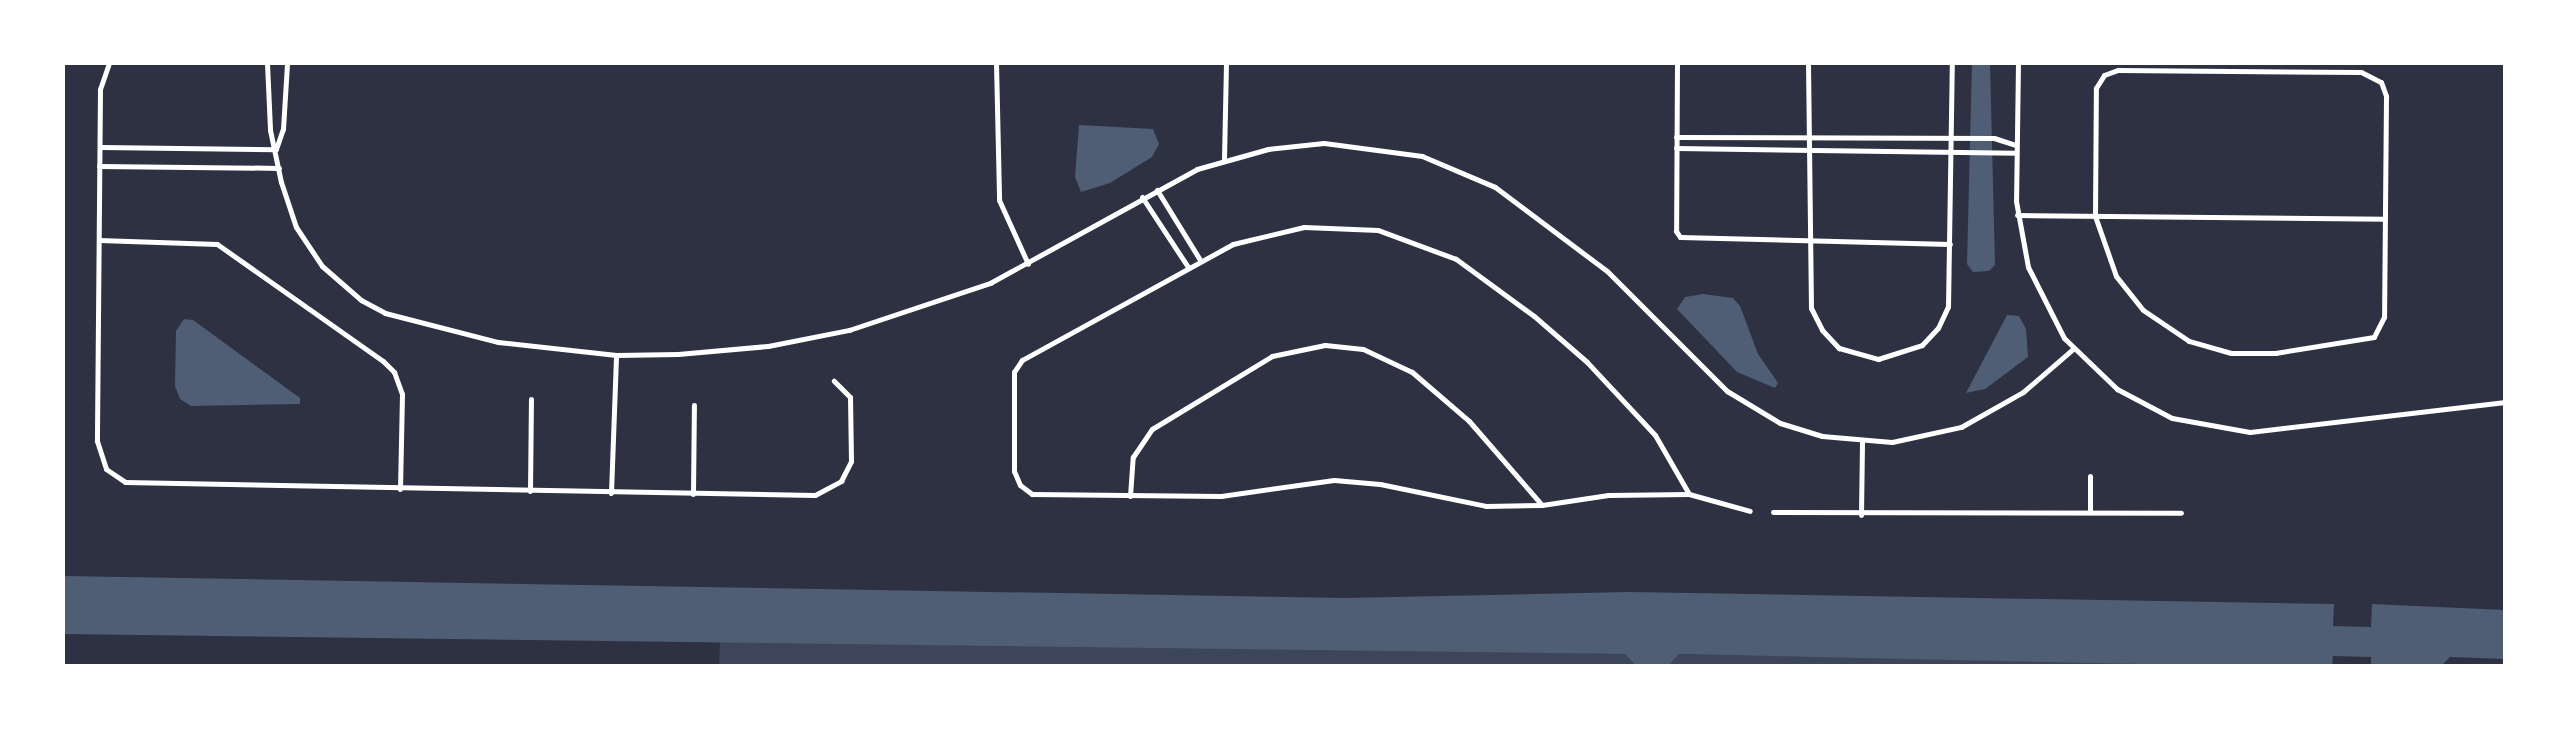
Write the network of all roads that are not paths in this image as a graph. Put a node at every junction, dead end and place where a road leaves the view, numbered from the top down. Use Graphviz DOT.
graph roads {
  1 [pos="109,63"];
  2 [pos="267,63"];
  3 [pos="287,63"];
  4 [pos="996,63"];
  5 [pos="1226,63"];
  6 [pos="1677,63"];
  7 [pos="1808,63"];
  8 [pos="1952,63"];
  9 [pos="2018,63"];
  10 [pos="1676,137"];
  11 [pos="1951,138"];
  12 [pos="1807,140"];
  13 [pos="2017,145"];
  14 [pos="100,147"];
  15 [pos="1676,148"];
  16 [pos="276,149"];
  17 [pos="1807,150"];
  18 [pos="1950,152"];
  19 [pos="2017,153"];
  20 [pos="1224,159"];
  21 [pos="99,166"];
  22 [pos="279,168"];
  23 [pos="1157,190"];
  24 [pos="1142,197"];
  25 [pos="2017,215"];
  26 [pos="2095,216"];
  27 [pos="2385,219"];
  28 [pos="99,240"];
  29 [pos="1808,241"];
  30 [pos="1950,244"];
  31 [pos="1200,260"];
  32 [pos="1028,264"];
  33 [pos="1188,267"];
  34 [pos="2073,349"];
  35 [pos="616,355"];
  36 [pos="834,381"];
  37 [pos="531,399"];
  38 [pos="2505,402"];
  39 [pos="694,405"];
  40 [pos="1862,442"];
  41 [pos="2090,475"];
  42 [pos="400,489"];
  43 [pos="530,491"];
  44 [pos="611,493"];
  45 [pos="693,494"];
  46 [pos="1689,494"];
  47 [pos="1130,496"];
  48 [pos="1542,505"];
  49 [pos="1751,511"];
  50 [pos="1773,512"];
  51 [pos="2090,512"];
  52 [pos="2181,513"];
  53 [pos="1861,515"];
  1 -- 14 [label="street"];
  2 -- 16 [label="street"];
  3 -- 16 [label="street"];
  4 -- 32 [label="street"];
  5 -- 20 [label="street"];
  6 -- 10 [label="street"];
  7 -- 12 [label="street"];
  8 -- 11 [label="street"];
  9 -- 13 [label="street"];
  10 -- 12 [label="street"];
  10 -- 15 [label="street"];
  11 -- 12 [label="street"];
  11 -- 13 [label="street"];
  11 -- 18 [label="street"];
  12 -- 17 [label="street"];
  13 -- 19 [label="street"];
  14 -- 16 [label="street"];
  14 -- 21 [label="street"];
  15 -- 17 [label="street"];
  15 -- 29 [label="street"];
  16 -- 22 [label="street"];
  17 -- 18 [label="street"];
  17 -- 29 [label="street"];
  18 -- 19 [label="street"];
  18 -- 30 [label="street"];
  19 -- 25 [label="street"];
  20 -- 23 [label="street"];
  20 -- 40 [label="street"];
  21 -- 22 [label="street"];
  21 -- 28 [label="street"];
  22 -- 35 [label="street"];
  23 -- 24 [label="street"];
  23 -- 31 [label="street"];
  24 -- 32 [label="street"];
  24 -- 33 [label="street"];
  25 -- 26 [label="street"];
  25 -- 34 [label="street"];
  26 -- 27 [label="street"];
  26 -- 27 [label="street"];
  26 -- 27 [label="street"];
  28 -- 42 [label="street"];
  28 -- 42 [label="street"];
  29 -- 30 [label="street"];
  29 -- 30 [label="street"];
  31 -- 33 [label="street"];
  31 -- 46 [label="street"];
  32 -- 35 [label="street"];
  33 -- 47 [label="street"];
  34 -- 38 [label="street"];
  34 -- 40 [label="street"];
  35 -- 44 [label="street"];
  36 -- 45 [label="street"];
  37 -- 43 [label="street"];
  39 -- 45 [label="street"];
  40 -- 53 [label="street"];
  41 -- 51 [label="street"];
  42 -- 43 [label="street"];
  43 -- 44 [label="street"];
  44 -- 45 [label="street"];
  46 -- 48 [label="street"];
  46 -- 49 [label="street"];
  47 -- 48 [label="street"];
  47 -- 48 [label="street"];
  50 -- 53 [label="street"];
  51 -- 52 [label="street"];
  51 -- 53 [label="street"];
}
